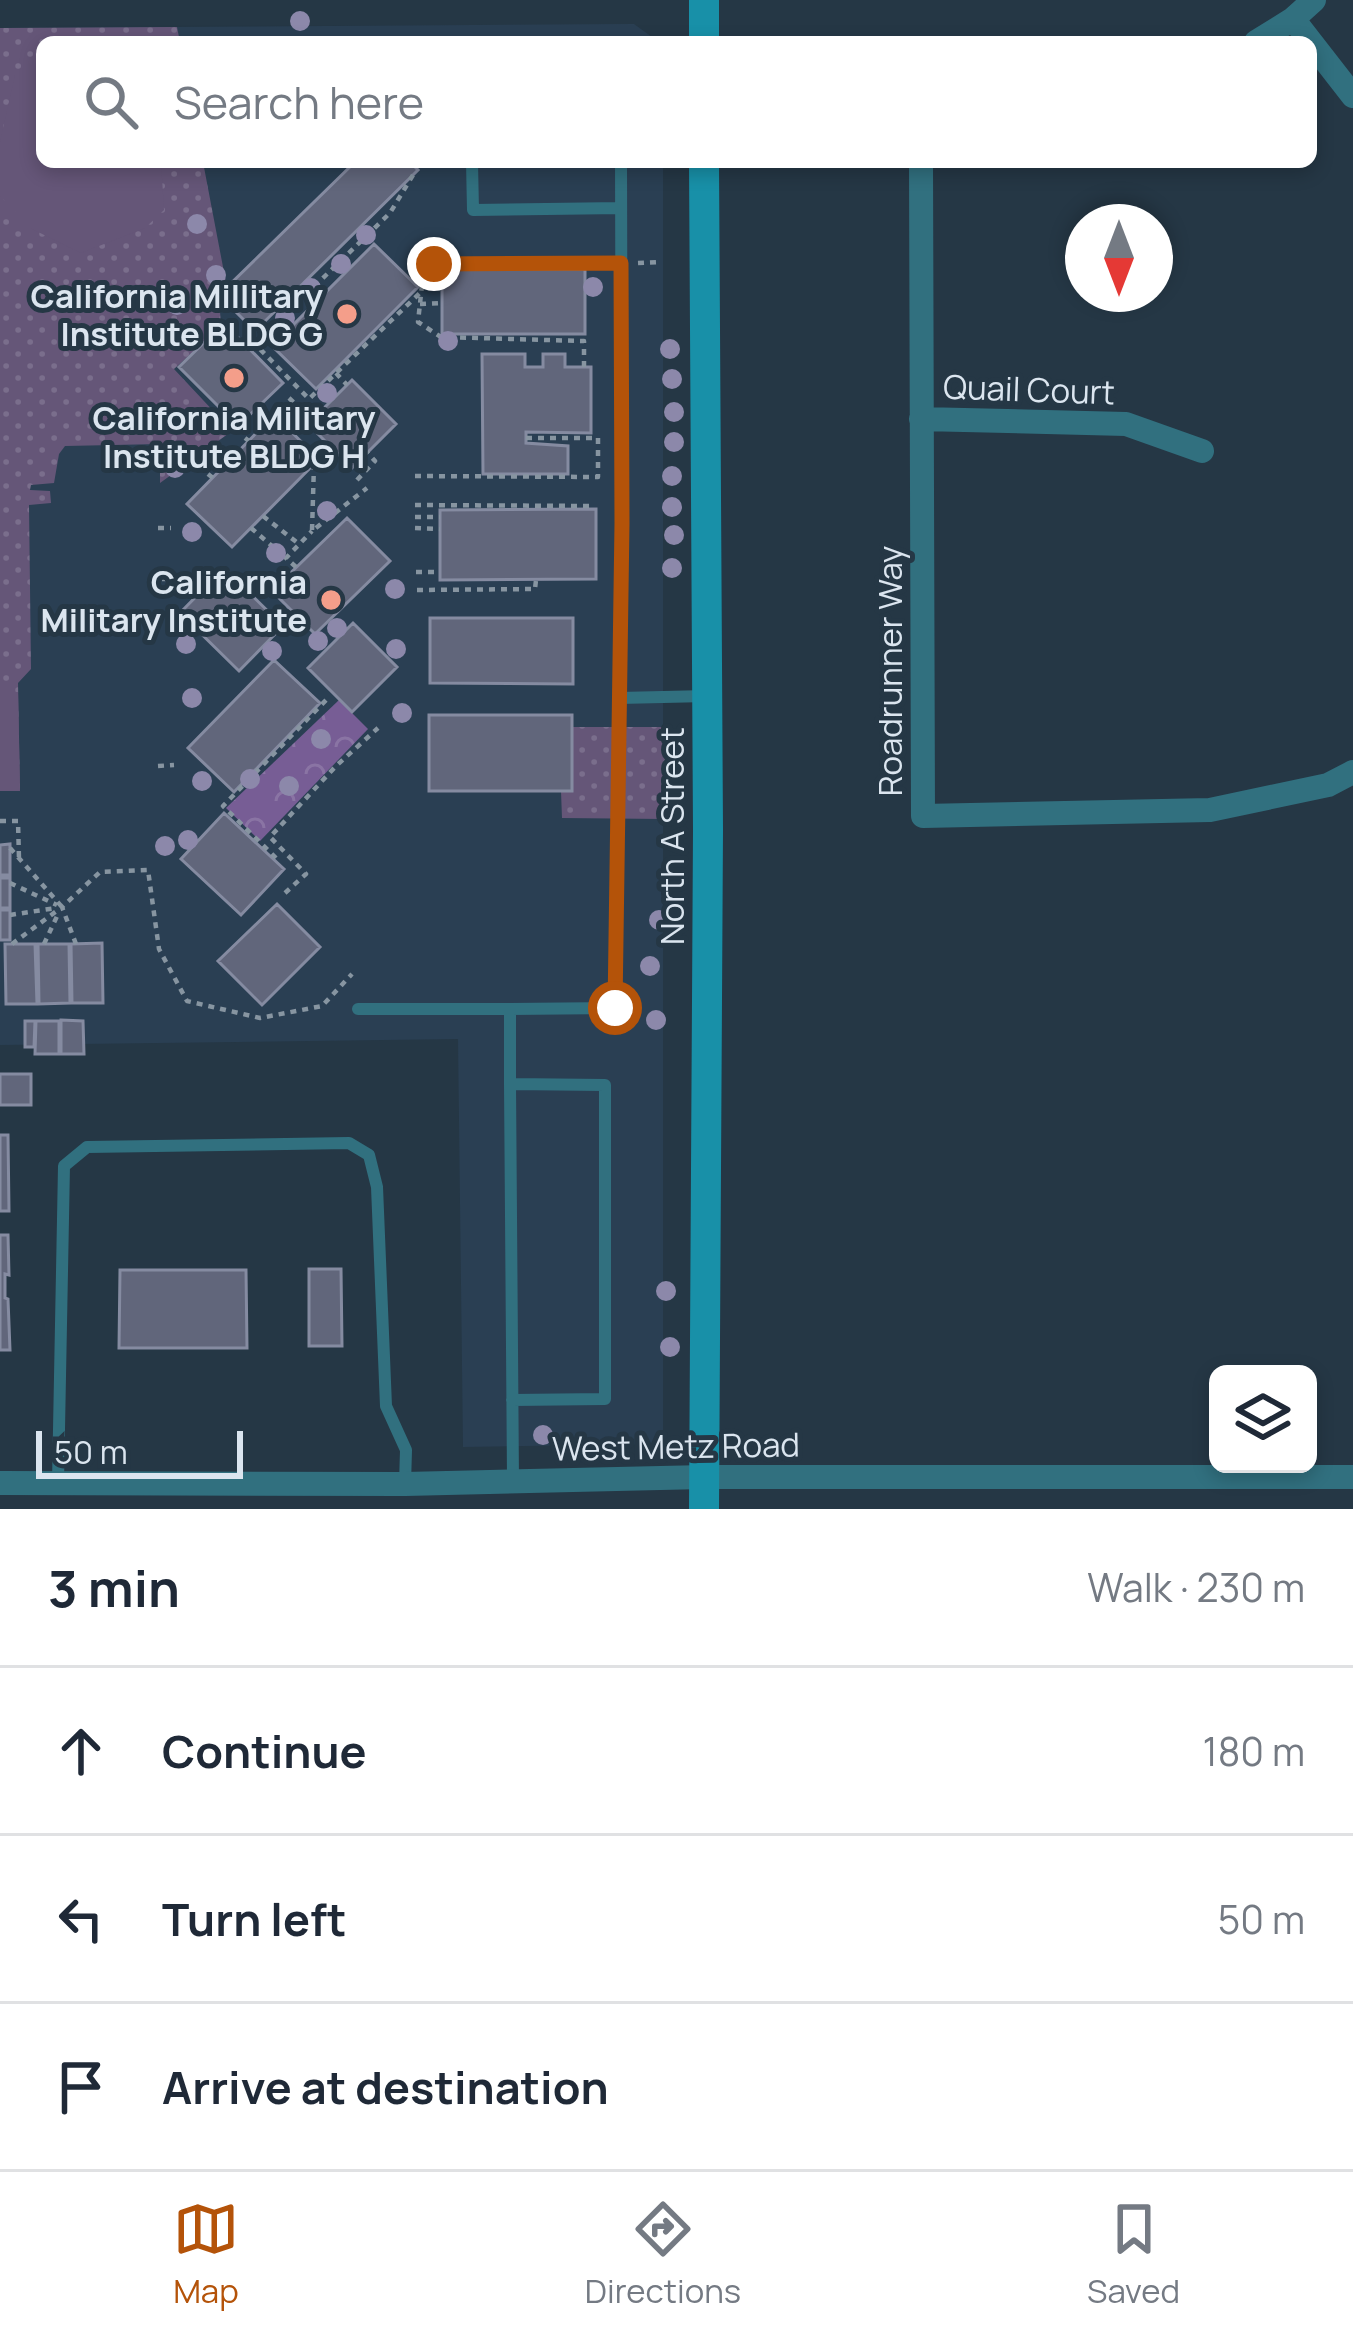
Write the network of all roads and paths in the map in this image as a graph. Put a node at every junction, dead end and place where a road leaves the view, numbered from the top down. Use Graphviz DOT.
graph roads {
  1 [pos="704,0"];
  2 [pos="1314,0"];
  3 [pos="1293,19"];
  4 [pos="704,36"];
  5 [pos="1266,36"];
  6 [pos="1306,36"];
  7 [pos="1317,50"];
  8 [pos="1353,97"];
  9 [pos="472,168"];
  10 [pos="621,168"];
  11 [pos="704,168"];
  12 [pos="921,168"];
  13 [pos="413,175"];
  14 [pos="621,208"];
  15 [pos="344,243"];
  16 [pos="352,251"];
  17 [pos="659,262"];
  18 [pos="621,263"];
  19 [pos="300,286"];
  20 [pos="421,292"];
  21 [pos="307,293"];
  22 [pos="442,303"];
  23 [pos="314,304"];
  24 [pos="420,304"];
  25 [pos="282,318"];
  26 [pos="259,327"];
  27 [pos="291,327"];
  28 [pos="266,333"];
  29 [pos="285,359"];
  30 [pos="275,366"];
  31 [pos="341,367"];
  32 [pos="584,367"];
  33 [pos="347,385"];
  34 [pos="289,398"];
  35 [pos="921,418"];
  36 [pos="312,419"];
  37 [pos="526,438"];
  38 [pos="1202,451"];
  39 [pos="367,452"];
  40 [pos="314,464"];
  41 [pos="355,464"];
  42 [pos="364,472"];
  43 [pos="415,476"];
  44 [pos="357,479"];
  45 [pos="367,488"];
  46 [pos="415,505"];
  47 [pos="589,509"];
  48 [pos="263,516"];
  49 [pos="415,518"];
  50 [pos="440,518"];
  51 [pos="171,528"];
  52 [pos="251,528"];
  53 [pos="415,528"];
  54 [pos="158,529"];
  55 [pos="440,529"];
  56 [pos="312,531"];
  57 [pos="299,544"];
  58 [pos="286,558"];
  59 [pos="296,567"];
  60 [pos="416,572"];
  61 [pos="440,572"];
  62 [pos="150,579"];
  63 [pos="172,579"];
  64 [pos="489,580"];
  65 [pos="536,580"];
  66 [pos="417,590"];
  67 [pos="488,590"];
  68 [pos="706,696"];
  69 [pos="328,698"];
  70 [pos="620,698"];
  71 [pos="378,728"];
  72 [pos="158,766"];
  73 [pos="174,766"];
  74 [pos="1353,772"];
  75 [pos="0,821"];
  76 [pos="10,848"];
  77 [pos="284,850"];
  78 [pos="19,859"];
  79 [pos="10,883"];
  80 [pos="285,893"];
  81 [pos="62,907"];
  82 [pos="10,915"];
  83 [pos="12,944"];
  84 [pos="44,944"];
  85 [pos="76,944"];
  86 [pos="352,974"];
  87 [pos="358,1009"];
  88 [pos="509,1010"];
  89 [pos="510,1084"];
  90 [pos="512,1400"];
  91 [pos="1353,1477"];
  92 [pos="513,1481"];
  93 [pos="0,1483"];
  94 [pos="58,1484"];
  95 [pos="405,1484"];
  96 [pos="704,1493"];
  1 -- 4 [label="main road"];
  2 -- 3 [label="street"];
  3 -- 5 [label="street"];
  3 -- 6 [label="street"];
  7 -- 8 [label="street"];
  9 -- 14 [label="lane"];
  10 -- 14 [label="lane"];
  11 -- 68 [label="main road, North A Street"];
  12 -- 35 [label="street, Roadrunner Way"];
  13 -- 16 [label="path"];
  14 -- 18 [label="lane"];
  15 -- 16 [label="path"];
  16 -- 21 [label="path"];
  17 -- 18 [label="path"];
  18 -- 20 [label="path"];
  18 -- 70 [label="lane"];
  19 -- 21 [label="path"];
  20 -- 24 [label="path"];
  20 -- 31 [label="path"];
  21 -- 23 [label="path"];
  21 -- 25 [label="path"];
  22 -- 24 [label="path"];
  24 -- 32 [label="path"];
  25 -- 27 [label="path"];
  25 -- 28 [label="path"];
  26 -- 28 [label="path"];
  28 -- 30 [label="path"];
  29 -- 30 [label="path"];
  30 -- 31 [label="path"];
  31 -- 33 [label="path"];
  34 -- 36 [label="path"];
  35 -- 38 [label="street, Quail Court"];
  35 -- 74 [label="street, Roadrunner Way"];
  37 -- 43 [label="path"];
  39 -- 42 [label="path"];
  40 -- 56 [label="path"];
  41 -- 42 [label="path"];
  42 -- 44 [label="path"];
  45 -- 56 [label="path"];
  46 -- 47 [label="path"];
  48 -- 57 [label="path"];
  49 -- 50 [label="path"];
  51 -- 54 [label="path"];
  52 -- 58 [label="path"];
  53 -- 55 [label="path"];
  56 -- 57 [label="path"];
  57 -- 58 [label="path"];
  58 -- 59 [label="path"];
  60 -- 61 [label="path"];
  62 -- 63 [label="path"];
  64 -- 67 [label="path"];
  65 -- 67 [label="path"];
  66 -- 67 [label="path"];
  68 -- 70 [label="lane"];
  68 -- 96 [label="main road, North A Street"];
  69 -- 77 [label="path"];
  70 -- 88 [label="lane"];
  71 -- 77 [label="path"];
  72 -- 73 [label="path"];
  75 -- 78 [label="path"];
  76 -- 78 [label="path"];
  77 -- 80 [label="path"];
  78 -- 81 [label="path"];
  79 -- 81 [label="path"];
  81 -- 82 [label="path"];
  81 -- 83 [label="path"];
  81 -- 84 [label="path"];
  81 -- 85 [label="path"];
  81 -- 86 [label="path"];
  87 -- 88 [label="lane"];
  88 -- 89 [label="lane"];
  89 -- 90 [label="lane"];
  89 -- 90 [label="lane"];
  90 -- 92 [label="lane"];
  91 -- 96 [label="street, West Metz Road"];
  92 -- 95 [label="street, West Metz Road"];
  92 -- 96 [label="street, West Metz Road"];
  93 -- 94 [label="street, West Metz Road"];
  94 -- 95 [label="street, West Metz Road"];
  94 -- 95 [label="lane"];
}
